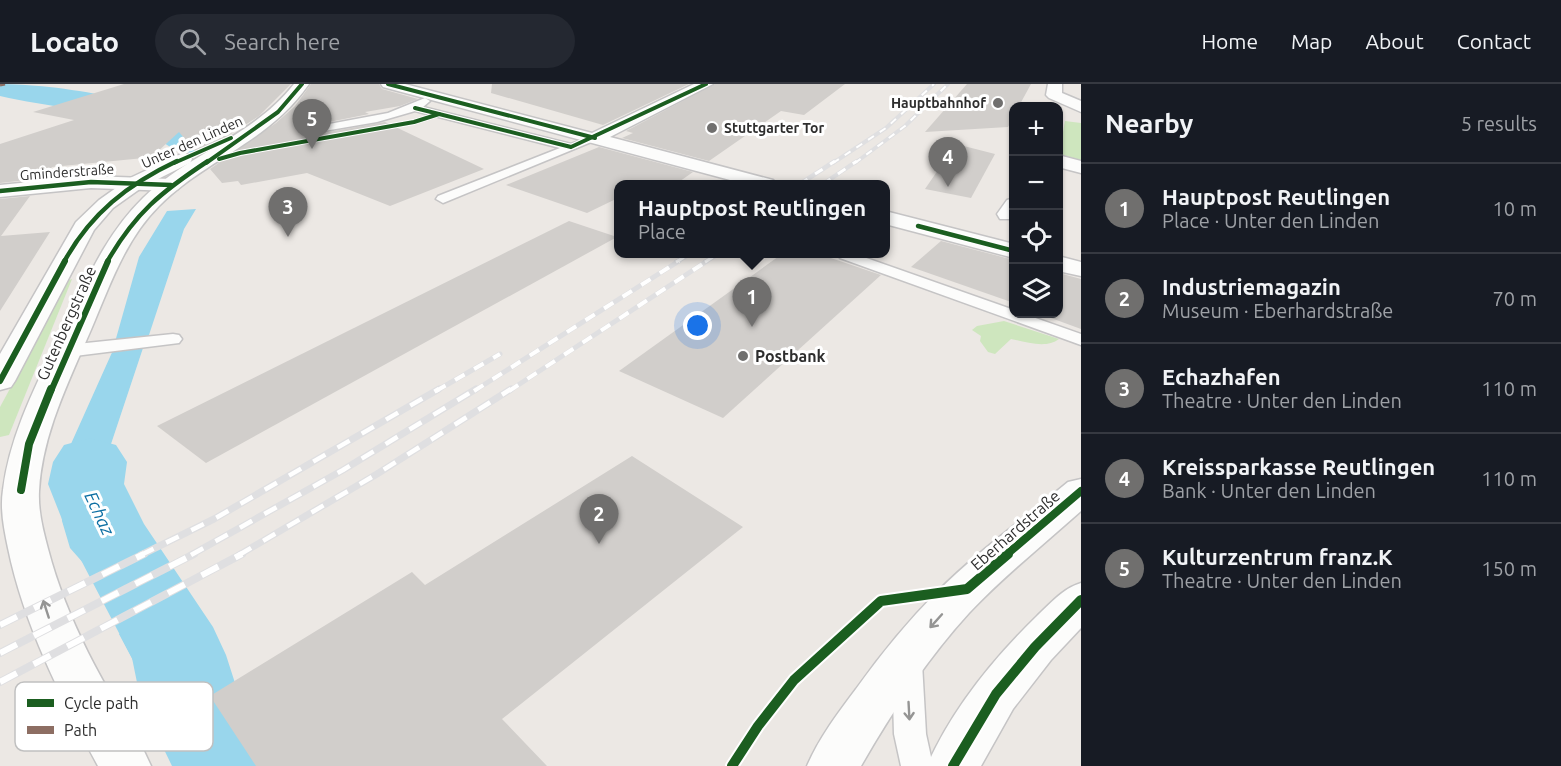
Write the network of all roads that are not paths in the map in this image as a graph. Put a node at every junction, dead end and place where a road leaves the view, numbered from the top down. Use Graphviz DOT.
graph roads {
  1 [pos="302,84"];
  2 [pos="388,84"];
  3 [pos="706,84"];
  4 [pos="1055,84"];
  5 [pos="433,96"];
  6 [pos="1080,106"];
  7 [pos="415,108"];
  8 [pos="1063,110"];
  9 [pos="259,126"];
  10 [pos="324,128"];
  11 [pos="595,138"];
  12 [pos="571,147"];
  13 [pos="1063,162"];
  14 [pos="1081,167"];
  15 [pos="751,180"];
  16 [pos="137,182"];
  17 [pos="171,185"];
  18 [pos="0,191"];
  19 [pos="443,199"];
  20 [pos="890,218"];
  21 [pos="1009,250"];
  22 [pos="853,258"];
  23 [pos="1063,264"];
  24 [pos="1081,269"];
  25 [pos="173,339"];
  26 [pos="1081,340"];
  27 [pos="82,349"];
  28 [pos="0,381"];
  29 [pos="1081,491"];
  30 [pos="1081,600"];
  31 [pos="906,656"];
  32 [pos="79,682"];
  33 [pos="117,751"];
  34 [pos="125,766"];
  35 [pos="833,766"];
  36 [pos="917,766"];
  37 [pos="953,766"];
  1 -- 9 [label="main road, Unter den Linden"];
  2 -- 5 [label="main road"];
  3 -- 11 [label="main road"];
  4 -- 6 [label="main road"];
  5 -- 7 [label="lane"];
  5 -- 11 [label="main road"];
  6 -- 8 [label="main road"];
  7 -- 10 [label="lane"];
  7 -- 12 [label="lane"];
  9 -- 16 [label="main road, Unter den Linden"];
  9 -- 17 [label="main road, Unter den Linden"];
  11 -- 12 [label="lane"];
  11 -- 15 [label="main road"];
  12 -- 19 [label="lane"];
  13 -- 14 [label="main road"];
  16 -- 17 [label="main road, Gminderstraße"];
  16 -- 18 [label="main road, Gminderstraße"];
  16 -- 28 [label="main road, Gutenbergstraße"];
  17 -- 27 [label="main road, Gutenbergstraße"];
  20 -- 21 [label="main road"];
  22 -- 26 [label="lane"];
  23 -- 24 [label="main road"];
  25 -- 27 [label="lane"];
  32 -- 27 [label="main road, Gutenbergstraße, one-way"];
  29 -- 31 [label="main road, Eberhardstraße, one-way"];
  30 -- 37 [label="main road"];
  31 -- 35 [label="main road, Eberhardstraße"];
  31 -- 36 [label="lane, one-way"];
  34 -- 33 [label="main road, Gutenbergstraße, one-way"];
}
